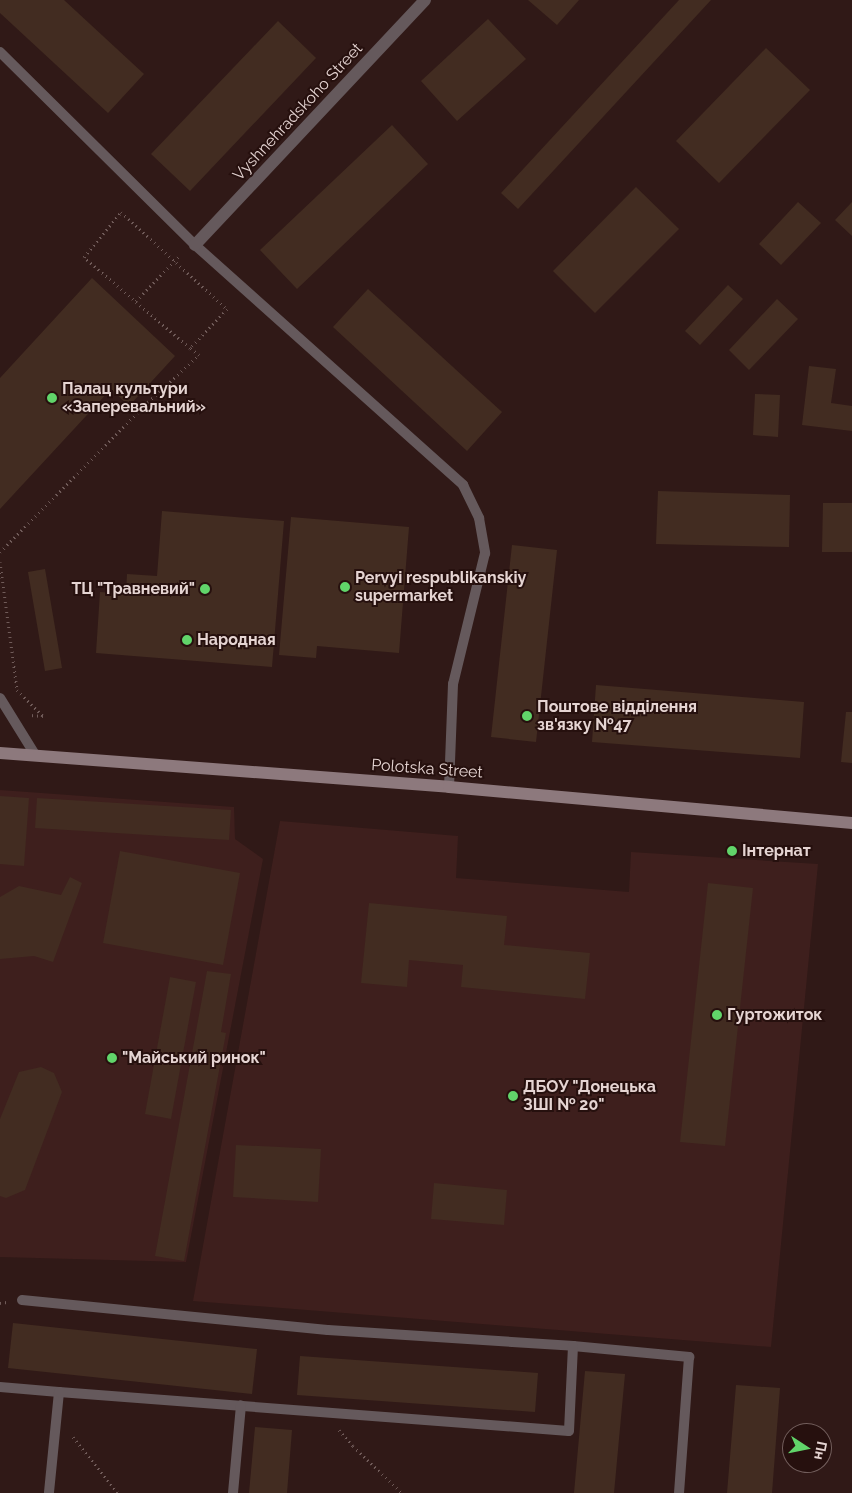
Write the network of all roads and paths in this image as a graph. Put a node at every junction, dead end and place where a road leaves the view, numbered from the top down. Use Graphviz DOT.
graph roads {
  1 [pos="425,0"];
  2 [pos="0,52"];
  3 [pos="195,245"];
  4 [pos="173,260"];
  5 [pos="136,301"];
  6 [pos="190,348"];
  7 [pos="0,552"];
  8 [pos="0,562"];
  9 [pos="0,698"];
  10 [pos="10,714"];
  11 [pos="0,753"];
  12 [pos="36,756"];
  13 [pos="450,787"];
  14 [pos="852,823"];
  15 [pos="22,1300"];
  16 [pos="572,1346"];
  17 [pos="0,1386"];
  18 [pos="58,1392"];
  19 [pos="241,1405"];
  20 [pos="324,1411"];
  21 [pos="72,1435"];
  22 [pos="49,1493"];
  23 [pos="118,1493"];
  24 [pos="234,1493"];
  25 [pos="402,1493"];
  26 [pos="679,1493"];
  1 -- 3 [label="street, Vyshnehradskoho Street"];
  2 -- 3 [label="lane"];
  3 -- 4 [label="path"];
  3 -- 13 [label="lane"];
  4 -- 5 [label="path"];
  4 -- 5 [label="path"];
  4 -- 6 [label="path"];
  5 -- 6 [label="path"];
  6 -- 7 [label="path"];
  8 -- 10 [label="path"];
  9 -- 10 [label="lane"];
  10 -- 12 [label="lane"];
  11 -- 12 [label="main road, Polotska Street"];
  12 -- 13 [label="main road, Polotska Street"];
  13 -- 14 [label="main road, Polotska Street"];
  15 -- 16 [label="lane"];
  16 -- 20 [label="lane"];
  16 -- 26 [label="lane"];
  17 -- 18 [label="lane"];
  18 -- 19 [label="lane"];
  18 -- 22 [label="lane"];
  19 -- 20 [label="lane"];
  19 -- 24 [label="lane"];
  20 -- 25 [label="path"];
  21 -- 23 [label="path"];
}
